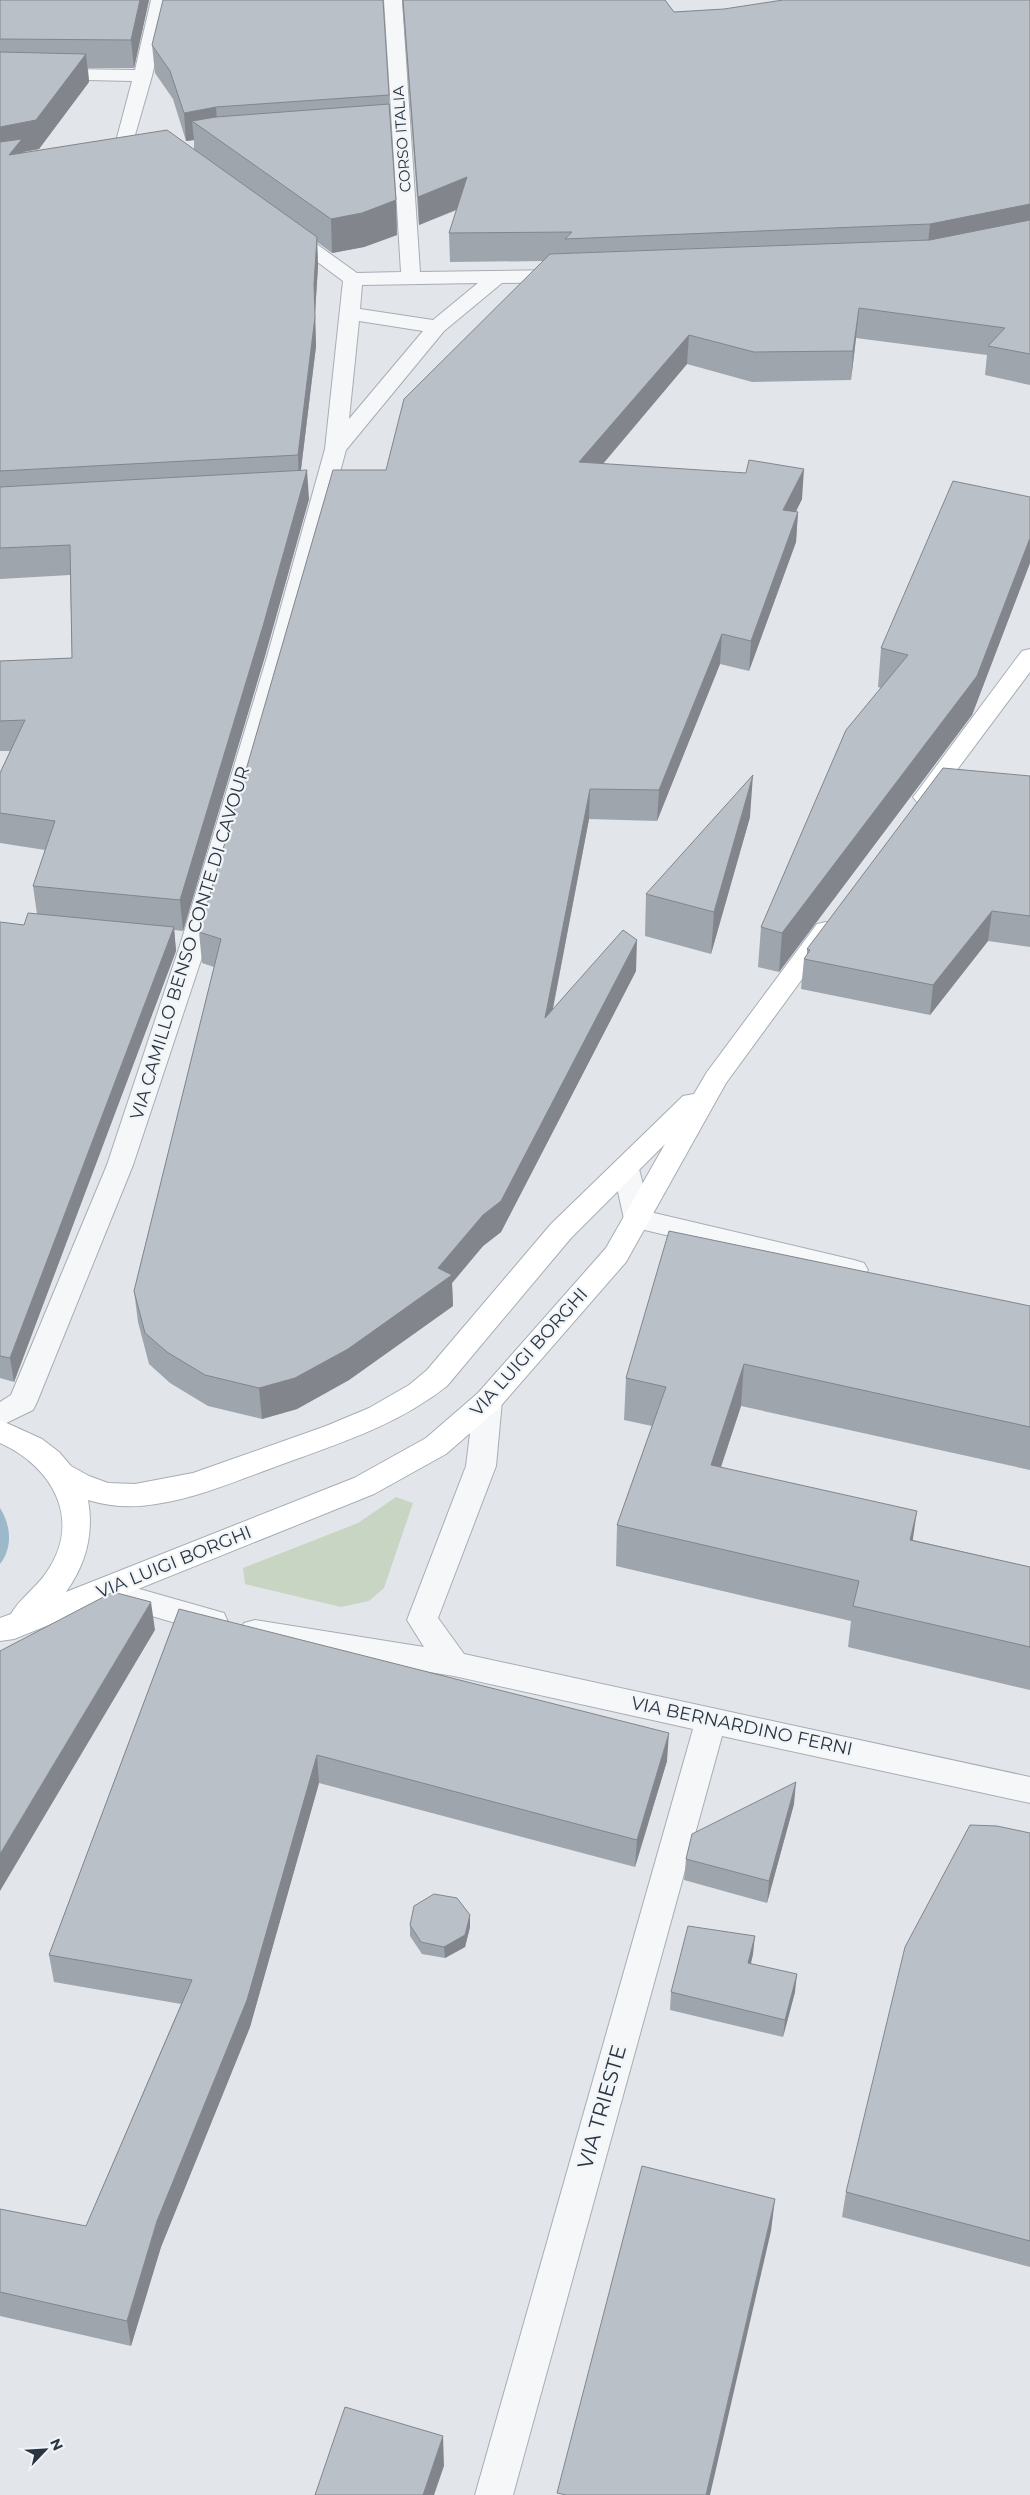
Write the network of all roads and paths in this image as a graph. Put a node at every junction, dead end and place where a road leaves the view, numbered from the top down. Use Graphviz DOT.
graph roads {
  1 [pos="160,0"];
  2 [pos="393,0"];
  3 [pos="0,73"];
  4 [pos="141,80"];
  5 [pos="400,130"];
  6 [pos="381,132"];
  7 [pos="104,147"];
  8 [pos="275,223"];
  9 [pos="583,275"];
  10 [pos="497,277"];
  11 [pos="411,278"];
  12 [pos="353,280"];
  13 [pos="350,314"];
  14 [pos="437,327"];
  15 [pos="336,449"];
  16 [pos="1030,656"];
  17 [pos="912,814"];
  18 [pos="842,909"];
  19 [pos="716,1078"];
  20 [pos="626,1169"];
  21 [pos="638,1219"];
  22 [pos="879,1277"];
  23 [pos="488,1401"];
  24 [pos="0,1415"];
  25 [pos="0,1431"];
  26 [pos="59,1473"];
  27 [pos="103,1590"];
  28 [pos="2,1631"];
  29 [pos="454,1664"];
  30 [pos="711,1720"];
  31 [pos="1030,1790"];
  32 [pos="494,2495"];
  1 -- 4 [label="street"];
  2 -- 5 [label="street, CORSO ITALIA"];
  3 -- 4 [label="street"];
  4 -- 7 [label="street"];
  5 -- 6 [label="street"];
  5 -- 11 [label="street, CORSO ITALIA"];
  8 -- 12 [label="street"];
  9 -- 10 [label="street"];
  10 -- 11 [label="street"];
  10 -- 14 [label="street"];
  11 -- 12 [label="street"];
  12 -- 13 [label="street, VIA CAMILLO BENSO CONTE DI CAVOUR"];
  13 -- 14 [label="street"];
  13 -- 15 [label="street, VIA CAMILLO BENSO CONTE DI CAVOUR"];
  14 -- 15 [label="street"];
  15 -- 24 [label="street, VIA CAMILLO BENSO CONTE DI CAVOUR"];
  16 -- 17 [label="street"];
  18 -- 19 [label="street, VIA LUIGI BORGHI"];
  19 -- 20 [label="street, VIA LUIGI BORGHI"];
  19 -- 21 [label="street, VIA LUIGI BORGHI"];
  20 -- 21 [label="street"];
  20 -- 26 [label="street, VIA LUIGI BORGHI"];
  21 -- 22 [label="street"];
  21 -- 23 [label="street, VIA LUIGI BORGHI"];
  23 -- 27 [label="street, VIA LUIGI BORGHI"];
  23 -- 29 [label="street"];
  25 -- 26 [label="street"];
  26 -- 28 [label="street"];
  27 -- 28 [label="street, VIA LUIGI BORGHI"];
  27 -- 29 [label="street, VIA BERNARDINO FERNI"];
  29 -- 30 [label="street, VIA BERNARDINO FERNI"];
  30 -- 31 [label="street, VIA BERNARDINO FERNI"];
  30 -- 32 [label="street, VIA TRIESTE"];
}
